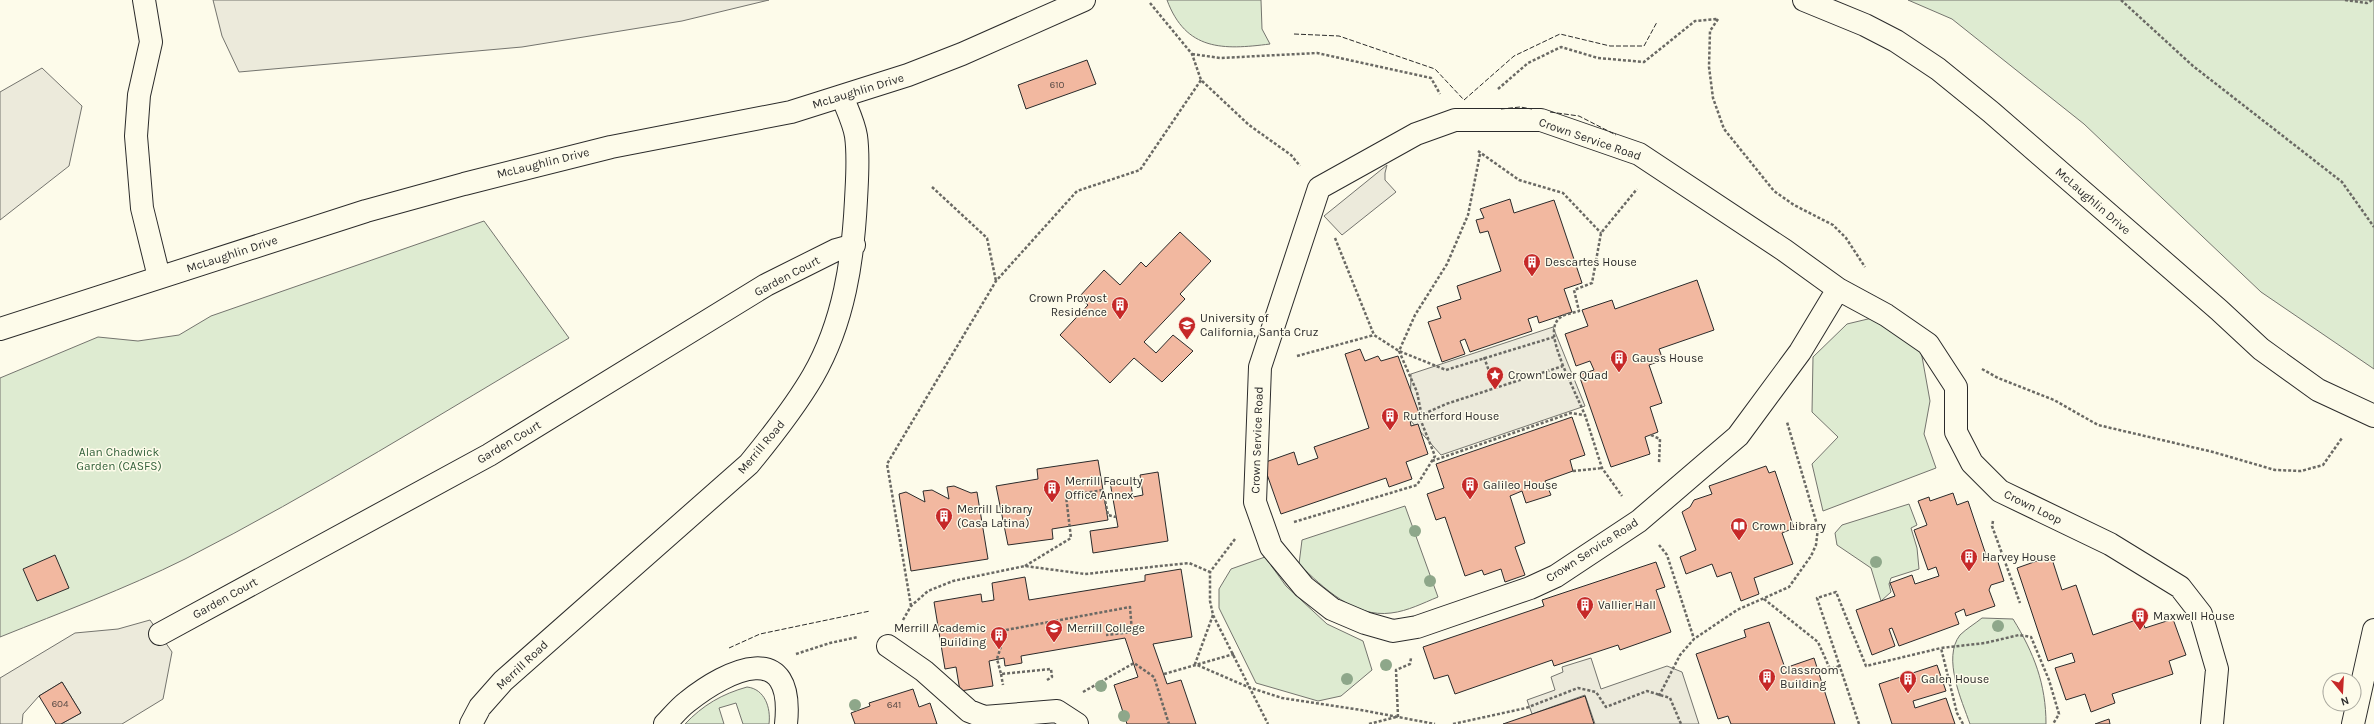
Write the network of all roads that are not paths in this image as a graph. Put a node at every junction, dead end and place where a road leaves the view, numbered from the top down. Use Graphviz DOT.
graph roads {
  1 [pos="144,0"];
  2 [pos="1084,0"];
  3 [pos="1804,0"];
  4 [pos="842,96"];
  5 [pos="854,244"];
  6 [pos="159,277"];
  7 [pos="1838,289"];
  8 [pos="0,329"];
  9 [pos="2374,416"];
  10 [pos="2374,630"];
  11 [pos="160,634"];
  12 [pos="888,646"];
  13 [pos="1069,719"];
  14 [pos="471,724"];
  15 [pos="665,724"];
  16 [pos="786,724"];
  17 [pos="2212,724"];
  18 [pos="2353,724"];
  1 -- 6 [label="street"];
  2 -- 4 [label="street, McLaughlin Drive"];
  3 -- 9 [label="street, McLaughlin Drive"];
  4 -- 5 [label="street, Merrill Road"];
  4 -- 6 [label="street, McLaughlin Drive"];
  5 -- 11 [label="street, Garden Court"];
  5 -- 14 [label="street, Merrill Road"];
  6 -- 8 [label="street, McLaughlin Drive"];
  7 -- 7 [label="street, Crown Service Road"];
  7 -- 17 [label="street, Crown Loop"];
  10 -- 18 [label="street"];
  12 -- 13 [label="street"];
  15 -- 16 [label="street"];
}
